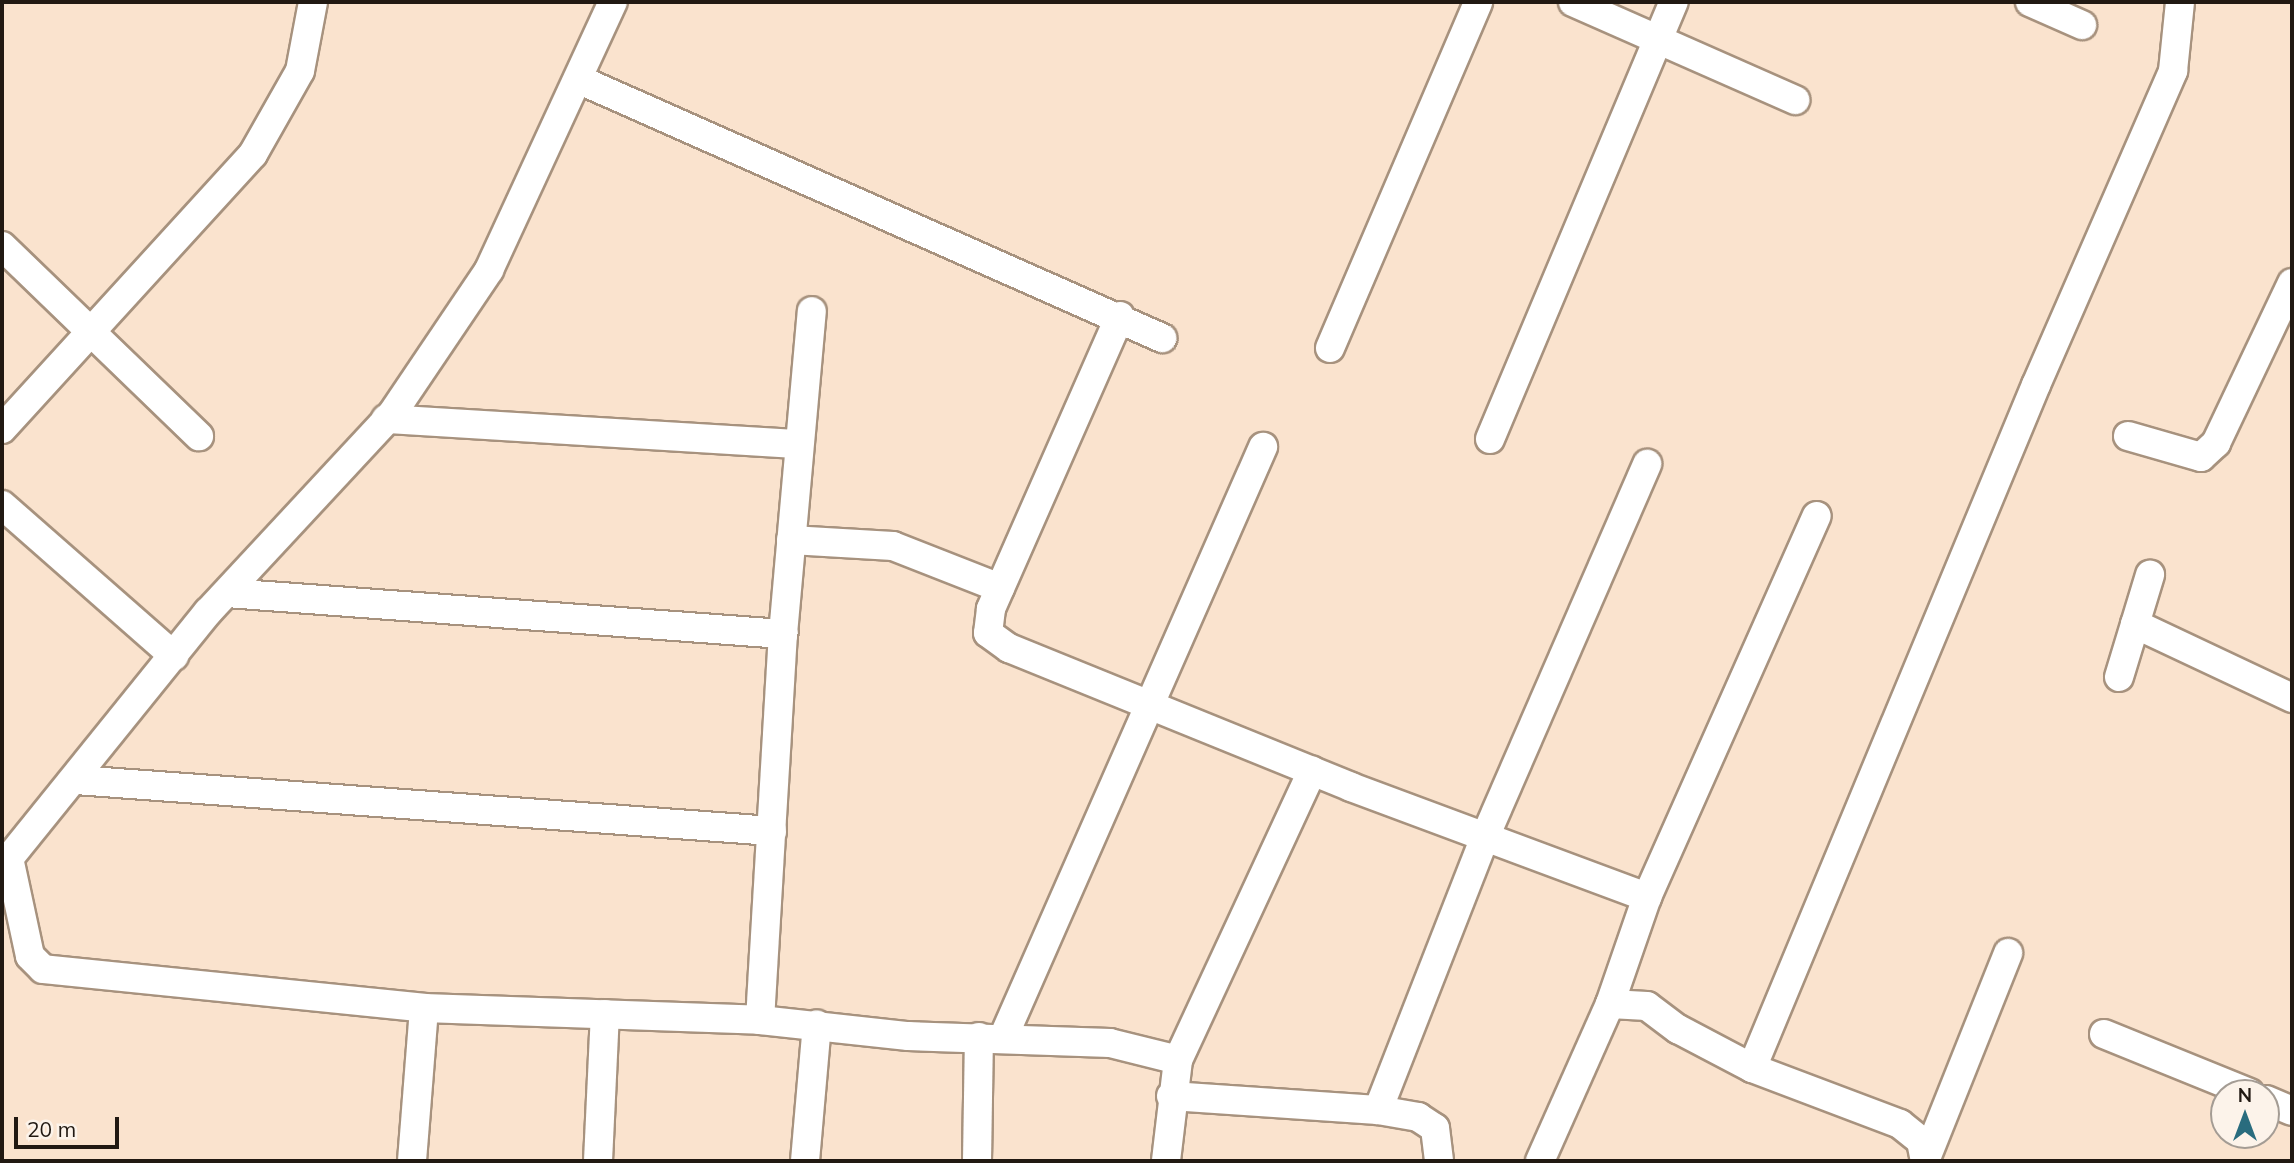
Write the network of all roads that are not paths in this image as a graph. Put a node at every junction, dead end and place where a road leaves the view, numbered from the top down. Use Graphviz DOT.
graph roads {
  1 [pos="313,2"];
  2 [pos="613,2"];
  3 [pos="1478,2"];
  4 [pos="1573,2"];
  5 [pos="1674,2"];
  6 [pos="2030,2"];
  7 [pos="2180,2"];
  8 [pos="2082,25"];
  9 [pos="1659,38"];
  10 [pos="580,80"];
  11 [pos="1796,100"];
  12 [pos="2,246"];
  13 [pos="2292,283"];
  14 [pos="812,311"];
  15 [pos="1120,316"];
  16 [pos="90,332"];
  17 [pos="1161,338"];
  18 [pos="1329,348"];
  19 [pos="386,419"];
  20 [pos="2,429"];
  21 [pos="199,436"];
  22 [pos="2128,436"];
  23 [pos="1490,439"];
  24 [pos="798,444"];
  25 [pos="1263,447"];
  26 [pos="1647,464"];
  27 [pos="2,505"];
  28 [pos="1817,516"];
  29 [pos="791,540"];
  30 [pos="2150,575"];
  31 [pos="1000,588"];
  32 [pos="227,593"];
  33 [pos="2136,624"];
  34 [pos="783,634"];
  35 [pos="174,656"];
  36 [pos="2119,677"];
  37 [pos="2292,698"];
  38 [pos="1152,705"];
  39 [pos="1312,771"];
  40 [pos="76,780"];
  41 [pos="772,831"];
  42 [pos="1485,837"];
  43 [pos="5,862"];
  44 [pos="1647,897"];
  45 [pos="2008,953"];
  46 [pos="1610,1004"];
  47 [pos="424,1009"];
  48 [pos="605,1014"];
  49 [pos="760,1020"];
  50 [pos="817,1025"];
  51 [pos="2104,1034"];
  52 [pos="991,1038"];
  53 [pos="1178,1060"];
  54 [pos="1752,1068"];
  55 [pos="2215,1079"];
  56 [pos="1171,1096"];
  57 [pos="1378,1110"];
  58 [pos="412,1161"];
  59 [pos="598,1161"];
  60 [pos="805,1161"];
  61 [pos="977,1161"];
  62 [pos="1166,1161"];
  63 [pos="1438,1161"];
  64 [pos="1540,1161"];
  65 [pos="1925,1161"];
  1 -- 16 [label="street"];
  2 -- 10 [label="street"];
  3 -- 18 [label="street"];
  4 -- 9 [label="street"];
  5 -- 9 [label="street"];
  6 -- 8 [label="street"];
  7 -- 54 [label="street"];
  9 -- 11 [label="street"];
  9 -- 23 [label="street"];
  10 -- 15 [label="street"];
  10 -- 19 [label="street"];
  12 -- 16 [label="street"];
  13 -- 22 [label="street"];
  14 -- 24 [label="street"];
  15 -- 17 [label="street"];
  15 -- 31 [label="street"];
  16 -- 20 [label="street"];
  16 -- 21 [label="street"];
  19 -- 24 [label="street"];
  19 -- 32 [label="street"];
  24 -- 29 [label="street"];
  25 -- 38 [label="street"];
  26 -- 42 [label="street"];
  27 -- 35 [label="street"];
  28 -- 44 [label="street"];
  29 -- 31 [label="street"];
  29 -- 34 [label="street"];
  30 -- 33 [label="street"];
  31 -- 38 [label="street"];
  32 -- 34 [label="street"];
  32 -- 35 [label="street"];
  33 -- 36 [label="street"];
  33 -- 37 [label="street"];
  34 -- 41 [label="street"];
  35 -- 40 [label="street"];
  38 -- 39 [label="street"];
  38 -- 52 [label="street"];
  39 -- 42 [label="street"];
  39 -- 53 [label="street"];
  40 -- 41 [label="street"];
  40 -- 43 [label="street"];
  41 -- 49 [label="street"];
  42 -- 44 [label="street"];
  42 -- 57 [label="street"];
  43 -- 47 [label="street"];
  44 -- 46 [label="street"];
  45 -- 65 [label="street"];
  46 -- 54 [label="street"];
  46 -- 64 [label="street"];
  47 -- 48 [label="street"];
  47 -- 58 [label="street"];
  48 -- 49 [label="street"];
  48 -- 59 [label="street"];
  49 -- 50 [label="street"];
  50 -- 52 [label="street"];
  50 -- 60 [label="street"];
  51 -- 55 [label="street"];
  52 -- 53 [label="street"];
  52 -- 61 [label="street"];
  53 -- 56 [label="street"];
  54 -- 65 [label="street"];
  56 -- 57 [label="street"];
  56 -- 62 [label="street"];
  57 -- 63 [label="street"];
}
